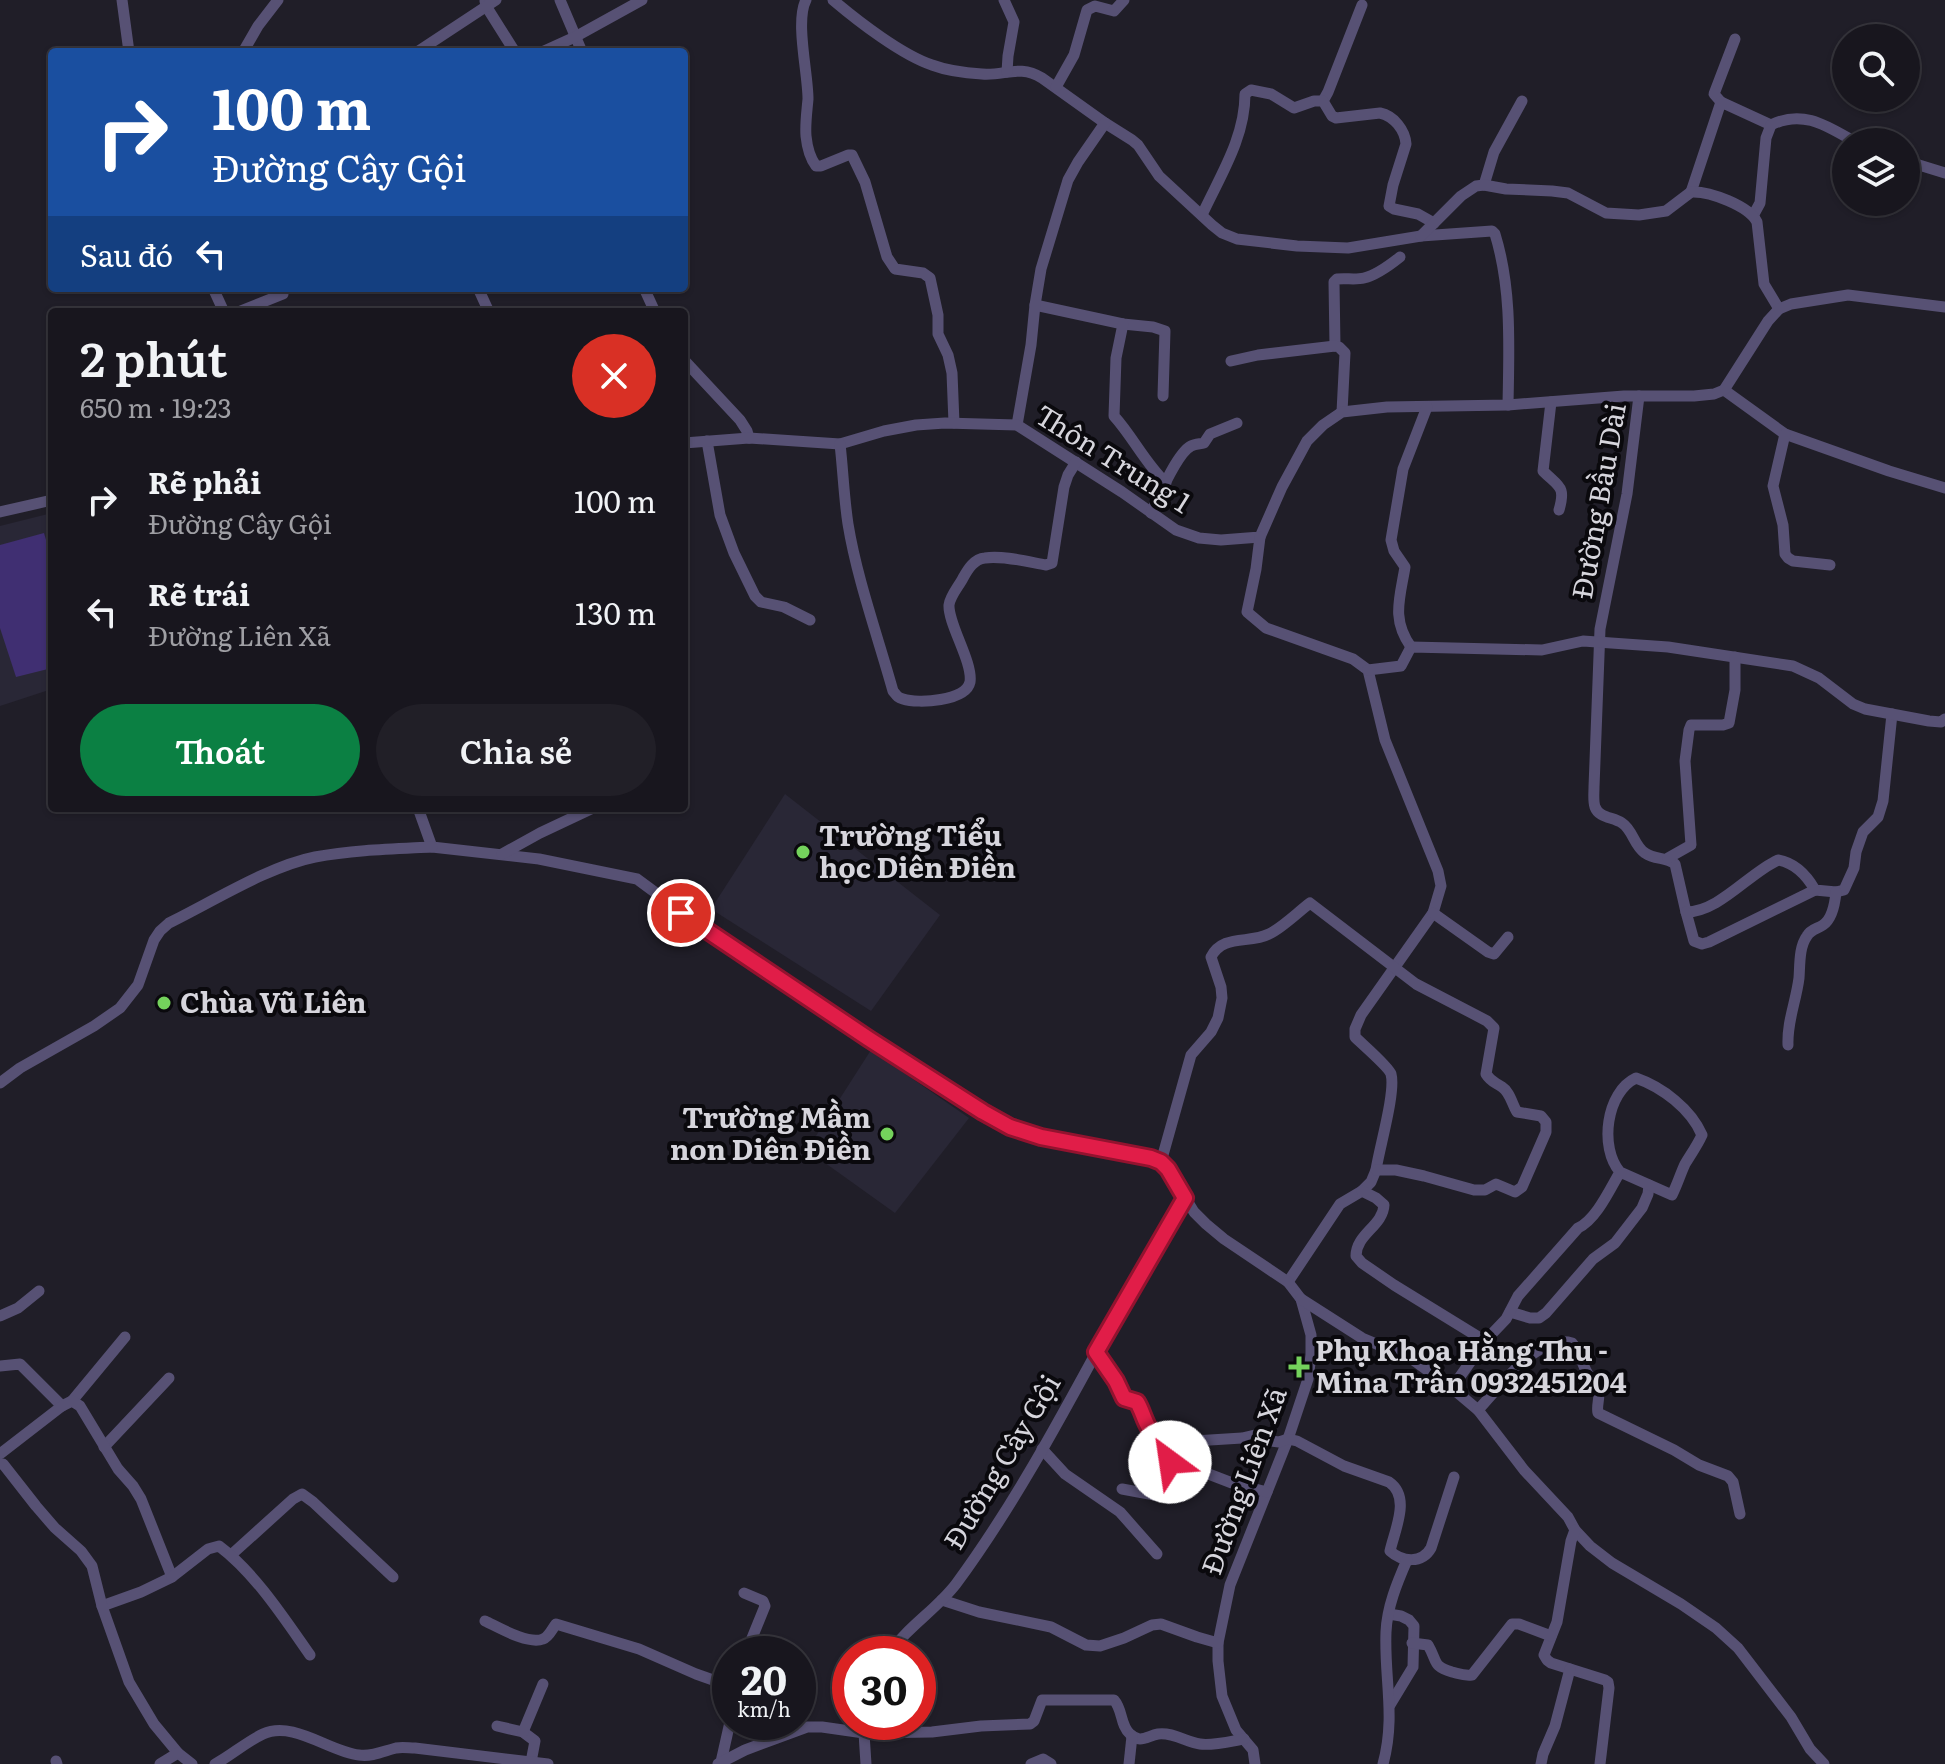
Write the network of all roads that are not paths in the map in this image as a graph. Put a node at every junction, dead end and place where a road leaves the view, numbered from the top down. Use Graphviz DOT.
graph roads {
  1 [pos="122,0"];
  2 [pos="278,0"];
  3 [pos="560,0"];
  4 [pos="642,0"];
  5 [pos="806,0"];
  6 [pos="833,0"];
  7 [pos="1004,0"];
  8 [pos="1124,0"];
  9 [pos="489,2"];
  10 [pos="1362,5"];
  11 [pos="575,37"];
  12 [pos="1735,39"];
  13 [pos="128,48"];
  14 [pos="245,48"];
  15 [pos="423,48"];
  16 [pos="513,48"];
  17 [pos="551,48"];
  18 [pos="580,48"];
  19 [pos="1007,72"];
  20 [pos="1056,87"];
  21 [pos="1323,101"];
  22 [pos="1522,101"];
  23 [pos="1721,102"];
  24 [pos="1105,123"];
  25 [pos="1771,125"];
  26 [pos="1832,130"];
  27 [pos="1920,165"];
  28 [pos="1945,173"];
  29 [pos="1484,185"];
  30 [pos="1691,192"];
  31 [pos="1754,214"];
  32 [pos="1202,215"];
  33 [pos="1434,223"];
  34 [pos="1421,236"];
  35 [pos="1400,257"];
  36 [pos="283,294"];
  37 [pos="1035,305"];
  38 [pos="1945,307"];
  39 [pos="248,308"];
  40 [pos="1779,309"];
  41 [pos="1123,324"];
  42 [pos="1335,346"];
  43 [pos="1231,361"];
  44 [pos="688,364"];
  45 [pos="1724,390"];
  46 [pos="1163,396"];
  47 [pos="1639,396"];
  48 [pos="1551,402"];
  49 [pos="1508,405"];
  50 [pos="1427,407"];
  51 [pos="1342,412"];
  52 [pos="954,423"];
  53 [pos="1237,423"];
  54 [pos="1017,425"];
  55 [pos="1785,434"];
  56 [pos="749,438"];
  57 [pos="707,441"];
  58 [pos="688,443"];
  59 [pos="840,444"];
  60 [pos="1076,462"];
  61 [pos="1166,483"];
  62 [pos="1945,488"];
  63 [pos="48,501"];
  64 [pos="1559,510"];
  65 [pos="0,512"];
  66 [pos="1151,513"];
  67 [pos="1260,537"];
  68 [pos="1830,565"];
  69 [pos="810,620"];
  70 [pos="1600,641"];
  71 [pos="1411,647"];
  72 [pos="1735,657"];
  73 [pos="1368,670"];
  74 [pos="1892,714"];
  75 [pos="1945,719"];
  76 [pos="419,812"];
  77 [pos="585,812"];
  78 [pos="432,847"];
  79 [pos="502,854"];
  80 [pos="1668,858"];
  81 [pos="1815,890"];
  82 [pos="1836,892"];
  83 [pos="1686,912"];
  84 [pos="1433,913"];
  85 [pos="1508,937"];
  86 [pos="1395,968"];
  87 [pos="1788,1045"];
  88 [pos="0,1083"];
  89 [pos="1161,1162"];
  90 [pos="1376,1170"];
  91 [pos="1620,1172"];
  92 [pos="1649,1185"];
  93 [pos="1362,1191"];
  94 [pos="1185,1198"];
  95 [pos="1288,1282"];
  96 [pos="39,1291"];
  97 [pos="1301,1299"];
  98 [pos="1510,1312"];
  99 [pos="0,1316"];
  100 [pos="125,1337"];
  101 [pos="1485,1341"];
  102 [pos="1096,1352"];
  103 [pos="0,1366"];
  104 [pos="169,1378"];
  105 [pos="1452,1388"];
  106 [pos="67,1403"];
  107 [pos="1478,1410"];
  108 [pos="1288,1439"];
  109 [pos="104,1447"];
  110 [pos="1042,1449"];
  111 [pos="1,1460"];
  112 [pos="1171,1461"];
  113 [pos="1454,1477"];
  114 [pos="1122,1489"];
  115 [pos="1267,1492"];
  116 [pos="1740,1514"];
  117 [pos="1575,1530"];
  118 [pos="1157,1554"];
  119 [pos="231,1555"];
  120 [pos="1407,1560"];
  121 [pos="172,1577"];
  122 [pos="393,1577"];
  123 [pos="744,1593"];
  124 [pos="942,1600"];
  125 [pos="102,1606"];
  126 [pos="1389,1614"];
  127 [pos="485,1621"];
  128 [pos="753,1636"];
  129 [pos="903,1636"];
  130 [pos="1551,1636"];
  131 [pos="1218,1643"];
  132 [pos="1412,1643"];
  133 [pos="310,1655"];
  134 [pos="1570,1669"];
  135 [pos="712,1679"];
  136 [pos="543,1684"];
  137 [pos="1390,1705"];
  138 [pos="497,1726"];
  139 [pos="523,1732"];
  140 [pos="936,1732"];
  141 [pos="1132,1736"];
  142 [pos="1244,1739"];
  143 [pos="726,1740"];
  144 [pos="771,1740"];
  145 [pos="865,1740"];
  146 [pos="178,1753"];
  147 [pos="531,1762"];
  148 [pos="720,1763"];
  149 [pos="160,1764"];
  150 [pos="192,1764"];
  151 [pos="215,1764"];
  152 [pos="548,1764"];
  153 [pos="866,1764"];
  154 [pos="1031,1764"];
  155 [pos="1051,1764"];
  156 [pos="1129,1764"];
  157 [pos="1255,1764"];
  158 [pos="1383,1764"];
  159 [pos="1541,1764"];
  160 [pos="1600,1764"];
  161 [pos="1824,1764"];
  1 -- 13 [label="street"];
  2 -- 14 [label="street"];
  3 -- 11 [label="street"];
  4 -- 11 [label="street"];
  5 -- 52 [label="street"];
  6 -- 19 [label="street"];
  7 -- 19 [label="street"];
  8 -- 20 [label="street"];
  9 -- 15 [label="street"];
  9 -- 16 [label="street"];
  10 -- 21 [label="street"];
  11 -- 17 [label="street"];
  11 -- 18 [label="street"];
  12 -- 23 [label="street"];
  19 -- 20 [label="street"];
  20 -- 24 [label="street"];
  21 -- 32 [label="street"];
  21 -- 33 [label="street"];
  22 -- 29 [label="street"];
  23 -- 25 [label="street"];
  23 -- 30 [label="street"];
  24 -- 32 [label="street"];
  24 -- 37 [label="street"];
  25 -- 26 [label="street"];
  25 -- 31 [label="street"];
  27 -- 28 [label="street"];
  29 -- 30 [label="street"];
  29 -- 33 [label="street"];
  30 -- 31 [label="street"];
  31 -- 40 [label="street"];
  32 -- 34 [label="street"];
  33 -- 34 [label="street"];
  34 -- 49 [label="street"];
  35 -- 42 [label="street"];
  36 -- 39 [label="street"];
  37 -- 41 [label="street"];
  37 -- 54 [label="street"];
  38 -- 40 [label="street"];
  40 -- 45 [label="street"];
  41 -- 46 [label="street"];
  41 -- 61 [label="street"];
  42 -- 43 [label="street"];
  42 -- 51 [label="street"];
  44 -- 56 [label="street"];
  45 -- 47 [label="street, Đường Bầu Dài"];
  45 -- 55 [label="street"];
  47 -- 48 [label="street"];
  47 -- 70 [label="street, Đường Bầu Dài"];
  48 -- 49 [label="street"];
  48 -- 64 [label="street"];
  49 -- 50 [label="street"];
  50 -- 51 [label="street"];
  50 -- 71 [label="street"];
  51 -- 67 [label="street"];
  52 -- 54 [label="street, Thôn Trung 1"];
  52 -- 59 [label="street, Thôn Trung 1"];
  53 -- 61 [label="street"];
  54 -- 60 [label="street, Thôn Trung 1"];
  55 -- 62 [label="street"];
  55 -- 68 [label="street"];
  56 -- 57 [label="street, Thôn Trung 1"];
  56 -- 59 [label="street, Thôn Trung 1"];
  57 -- 58 [label="street, Thôn Trung 1"];
  57 -- 69 [label="street"];
  59 -- 60 [label="street"];
  60 -- 66 [label="street, Thôn Trung 1"];
  61 -- 66 [label="street"];
  63 -- 65 [label="street"];
  66 -- 67 [label="street, Thôn Trung 1"];
  67 -- 73 [label="street"];
  70 -- 71 [label="street"];
  70 -- 72 [label="street"];
  70 -- 80 [label="street, Đường Bầu Dài"];
  71 -- 73 [label="street"];
  72 -- 74 [label="street"];
  72 -- 80 [label="street"];
  73 -- 84 [label="street"];
  74 -- 75 [label="street"];
  74 -- 82 [label="street"];
  76 -- 78 [label="street"];
  77 -- 79 [label="street"];
  78 -- 79 [label="street"];
  78 -- 88 [label="street"];
  79 -- 89 [label="street"];
  80 -- 83 [label="street"];
  81 -- 82 [label="street"];
  81 -- 83 [label="street"];
  81 -- 83 [label="street"];
  82 -- 87 [label="street"];
  84 -- 85 [label="street"];
  84 -- 86 [label="street"];
  86 -- 89 [label="street"];
  86 -- 90 [label="street"];
  86 -- 90 [label="street"];
  89 -- 94 [label="street, Đường Liên Xã"];
  90 -- 93 [label="street"];
  91 -- 92 [label="street"];
  91 -- 92 [label="street"];
  91 -- 98 [label="street"];
  92 -- 98 [label="street"];
  93 -- 95 [label="street"];
  93 -- 101 [label="street"];
  94 -- 95 [label="street, Đường Liên Xã"];
  94 -- 102 [label="street, Đường Cây Gội"];
  95 -- 97 [label="street, Đường Liên Xã"];
  96 -- 99 [label="street"];
  97 -- 105 [label="street"];
  97 -- 108 [label="street, Đường Liên Xã"];
  98 -- 101 [label="street"];
  100 -- 106 [label="street"];
  101 -- 105 [label="street"];
  102 -- 110 [label="street, Đường Cây Gội"];
  102 -- 112 [label="street"];
  103 -- 106 [label="street"];
  104 -- 109 [label="street"];
  105 -- 107 [label="street"];
  106 -- 109 [label="street"];
  106 -- 111 [label="street"];
  107 -- 116 [label="street"];
  107 -- 117 [label="street"];
  108 -- 112 [label="street"];
  108 -- 115 [label="street, Đường Liên Xã"];
  108 -- 120 [label="street"];
  109 -- 121 [label="street"];
  110 -- 118 [label="street"];
  110 -- 124 [label="street, Đường Cây Gội"];
  111 -- 125 [label="street"];
  112 -- 114 [label="street"];
  112 -- 115 [label="street"];
  113 -- 120 [label="street"];
  115 -- 131 [label="street, Đường Liên Xã"];
  117 -- 130 [label="street"];
  117 -- 161 [label="street"];
  119 -- 121 [label="street"];
  119 -- 122 [label="street"];
  119 -- 133 [label="street"];
  120 -- 126 [label="street"];
  121 -- 125 [label="street"];
  123 -- 128 [label="street"];
  124 -- 129 [label="street, Đường Cây Gội"];
  124 -- 131 [label="street"];
  125 -- 146 [label="street"];
  126 -- 132 [label="street"];
  126 -- 137 [label="street"];
  127 -- 135 [label="street"];
  130 -- 132 [label="street"];
  130 -- 134 [label="street"];
  131 -- 142 [label="street, Đường Liên Xã"];
  132 -- 137 [label="street"];
  134 -- 159 [label="street"];
  134 -- 160 [label="street"];
  136 -- 139 [label="street"];
  137 -- 158 [label="street"];
  138 -- 139 [label="street"];
  139 -- 147 [label="street"];
  140 -- 141 [label="street"];
  141 -- 142 [label="street"];
  141 -- 156 [label="street"];
  142 -- 157 [label="street, Đường Liên Xã"];
  143 -- 148 [label="street"];
  144 -- 148 [label="street"];
  145 -- 153 [label="street"];
  146 -- 149 [label="street"];
  146 -- 150 [label="street"];
  147 -- 151 [label="street"];
  147 -- 152 [label="street"];
  154 -- 155 [label="street"];
}
